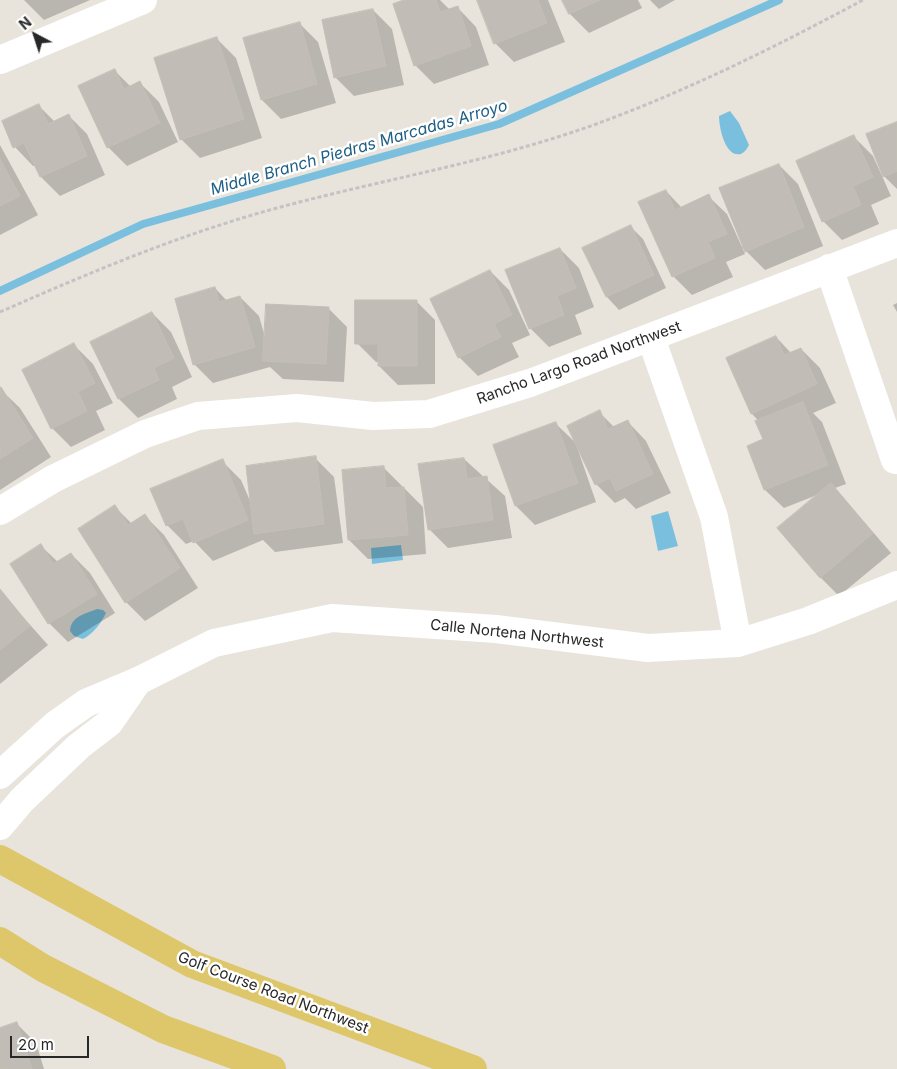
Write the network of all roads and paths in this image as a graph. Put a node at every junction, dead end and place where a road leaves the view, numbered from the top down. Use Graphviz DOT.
graph roads {
  1 [pos="143,0"];
  2 [pos="863,0"];
  3 [pos="0,60"];
  4 [pos="897,243"];
  5 [pos="829,268"];
  6 [pos="0,312"];
  7 [pos="651,338"];
  8 [pos="894,460"];
  9 [pos="0,511"];
  10 [pos="897,585"];
  11 [pos="738,643"];
  12 [pos="138,681"];
  13 [pos="0,775"];
  14 [pos="0,826"];
  15 [pos="0,859"];
  16 [pos="0,941"];
  17 [pos="272,1069"];
  18 [pos="473,1069"];
  1 -- 3 [label="street"];
  2 -- 6 [label="path"];
  4 -- 5 [label="street, Rancho Largo Road Northwest"];
  5 -- 7 [label="street, Rancho Largo Road Northwest"];
  5 -- 8 [label="street"];
  7 -- 9 [label="street, Rancho Largo Road Northwest"];
  7 -- 11 [label="street"];
  10 -- 11 [label="street, Calle Nortena Northwest"];
  11 -- 12 [label="street, Calle Nortena Northwest"];
  12 -- 13 [label="street, Calle Nortena Northwest"];
  12 -- 14 [label="street, Calle Nortena Northwest"];
  15 -- 18 [label="main road, Golf Course Road Northwest"];
  16 -- 17 [label="main road"];
}
